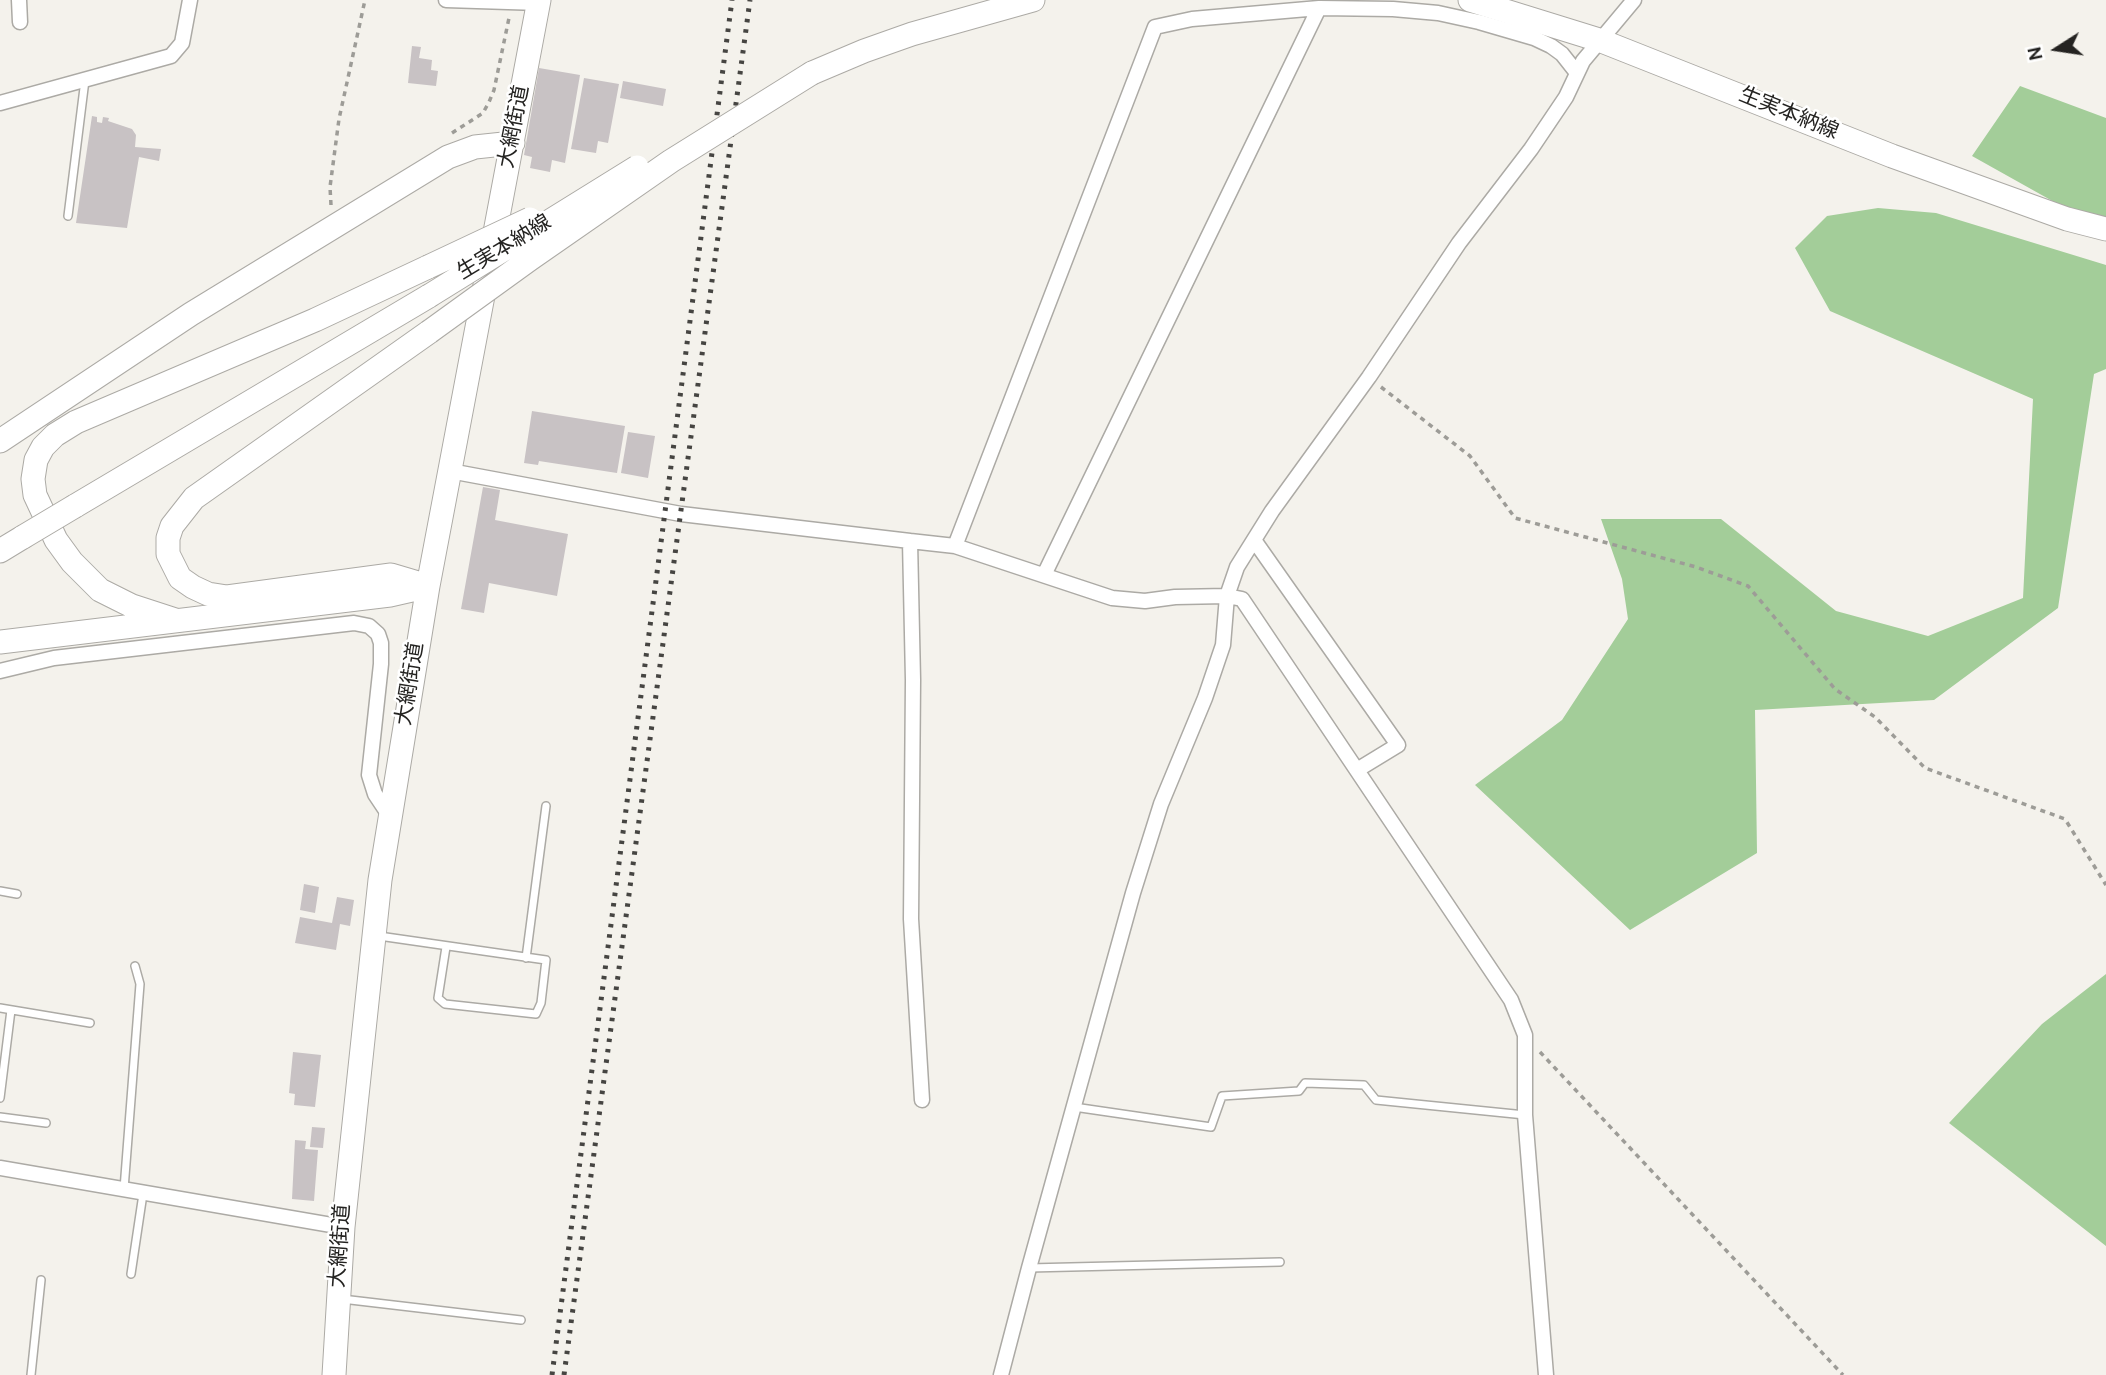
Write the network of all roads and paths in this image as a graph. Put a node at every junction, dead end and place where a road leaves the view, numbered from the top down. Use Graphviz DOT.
graph roads {
  1 [pos="19,0"];
  2 [pos="190,0"];
  3 [pos="365,0"];
  4 [pos="446,0"];
  5 [pos="1033,0"];
  6 [pos="1470,0"];
  7 [pos="1634,0"];
  8 [pos="539,1"];
  9 [pos="512,2"];
  10 [pos="1319,8"];
  11 [pos="20,22"];
  12 [pos="1599,40"];
  13 [pos="812,73"];
  14 [pos="1577,73"];
  15 [pos="85,80"];
  16 [pos="0,103"];
  17 [pos="450,134"];
  18 [pos="513,143"];
  19 [pos="610,184"];
  20 [pos="331,205"];
  21 [pos="68,216"];
  22 [pos="2106,229"];
  23 [pos="1369,377"];
  24 [pos="0,441"];
  25 [pos="450,471"];
  26 [pos="1254,540"];
  27 [pos="910,541"];
  28 [pos="955,546"];
  29 [pos="0,551"];
  30 [pos="1044,575"];
  31 [pos="428,586"];
  32 [pos="1227,596"];
  33 [pos="175,620"];
  34 [pos="0,642"];
  35 [pos="0,671"];
  36 [pos="1357,770"];
  37 [pos="546,806"];
  38 [pos="391,818"];
  39 [pos="2106,886"];
  40 [pos="0,891"];
  41 [pos="17,894"];
  42 [pos="374,936"];
  43 [pos="446,947"];
  44 [pos="526,958"];
  45 [pos="135,966"];
  46 [pos="0,1007"];
  47 [pos="11,1010"];
  48 [pos="90,1023"];
  49 [pos="1525,1035"];
  50 [pos="0,1097"];
  51 [pos="922,1100"];
  52 [pos="1073,1107"];
  53 [pos="1525,1115"];
  54 [pos="0,1117"];
  55 [pos="46,1123"];
  56 [pos="0,1168"];
  57 [pos="124,1189"];
  58 [pos="143,1194"];
  59 [pos="343,1227"];
  60 [pos="1280,1262"];
  61 [pos="1029,1268"];
  62 [pos="131,1274"];
  63 [pos="40,1280"];
  64 [pos="338,1299"];
  65 [pos="521,1320"];
  66 [pos="31,1375"];
  67 [pos="334,1375"];
  68 [pos="1001,1375"];
  69 [pos="1546,1375"];
  70 [pos="1843,1375"];
  1 -- 11 [label="street"];
  2 -- 15 [label="street"];
  3 -- 20 [label="path"];
  4 -- 9 [label="street"];
  5 -- 13 [label="main road, 生実本納線"];
  6 -- 12 [label="main road, 生実本納線"];
  7 -- 12 [label="street"];
  8 -- 9 [label="street"];
  8 -- 18 [label="main road, 大網街道"];
  9 -- 17 [label="path"];
  10 -- 14 [label="street"];
  10 -- 28 [label="street"];
  10 -- 30 [label="street"];
  12 -- 14 [label="street"];
  12 -- 22 [label="main road, 生実本納線"];
  13 -- 19 [label="main road, 生実本納線, bridge"];
  13 -- 31 [label="main road, bridge"];
  14 -- 23 [label="street"];
  15 -- 16 [label="street"];
  15 -- 21 [label="lane"];
  18 -- 24 [label="main road"];
  18 -- 25 [label="main road, 大網街道"];
  19 -- 29 [label="main road, 生実本納線, bridge"];
  19 -- 33 [label="main road, bridge"];
  23 -- 26 [label="street"];
  23 -- 39 [label="path"];
  25 -- 27 [label="street"];
  25 -- 31 [label="main road, 大網街道"];
  26 -- 32 [label="street"];
  26 -- 36 [label="street"];
  27 -- 28 [label="street"];
  27 -- 51 [label="street"];
  28 -- 30 [label="street"];
  30 -- 32 [label="street"];
  31 -- 33 [label="main road"];
  31 -- 38 [label="main road, 大網街道"];
  32 -- 36 [label="street"];
  32 -- 52 [label="street"];
  33 -- 34 [label="main road"];
  35 -- 38 [label="street"];
  36 -- 49 [label="street"];
  37 -- 44 [label="lane"];
  38 -- 42 [label="main road, 大網街道"];
  40 -- 41 [label="lane"];
  42 -- 43 [label="lane"];
  42 -- 59 [label="main road, 大網街道"];
  43 -- 44 [label="lane"];
  43 -- 44 [label="lane"];
  45 -- 57 [label="lane"];
  46 -- 47 [label="lane"];
  47 -- 48 [label="lane"];
  47 -- 50 [label="lane"];
  49 -- 53 [label="street"];
  49 -- 70 [label="path"];
  52 -- 53 [label="lane"];
  52 -- 61 [label="street"];
  53 -- 69 [label="street"];
  54 -- 55 [label="lane"];
  56 -- 57 [label="street"];
  57 -- 58 [label="street"];
  58 -- 59 [label="street"];
  58 -- 62 [label="lane"];
  59 -- 64 [label="main road, 大網街道"];
  60 -- 61 [label="lane"];
  61 -- 68 [label="street"];
  63 -- 66 [label="lane"];
  64 -- 65 [label="lane"];
  64 -- 67 [label="main road, 大網街道"];
}
